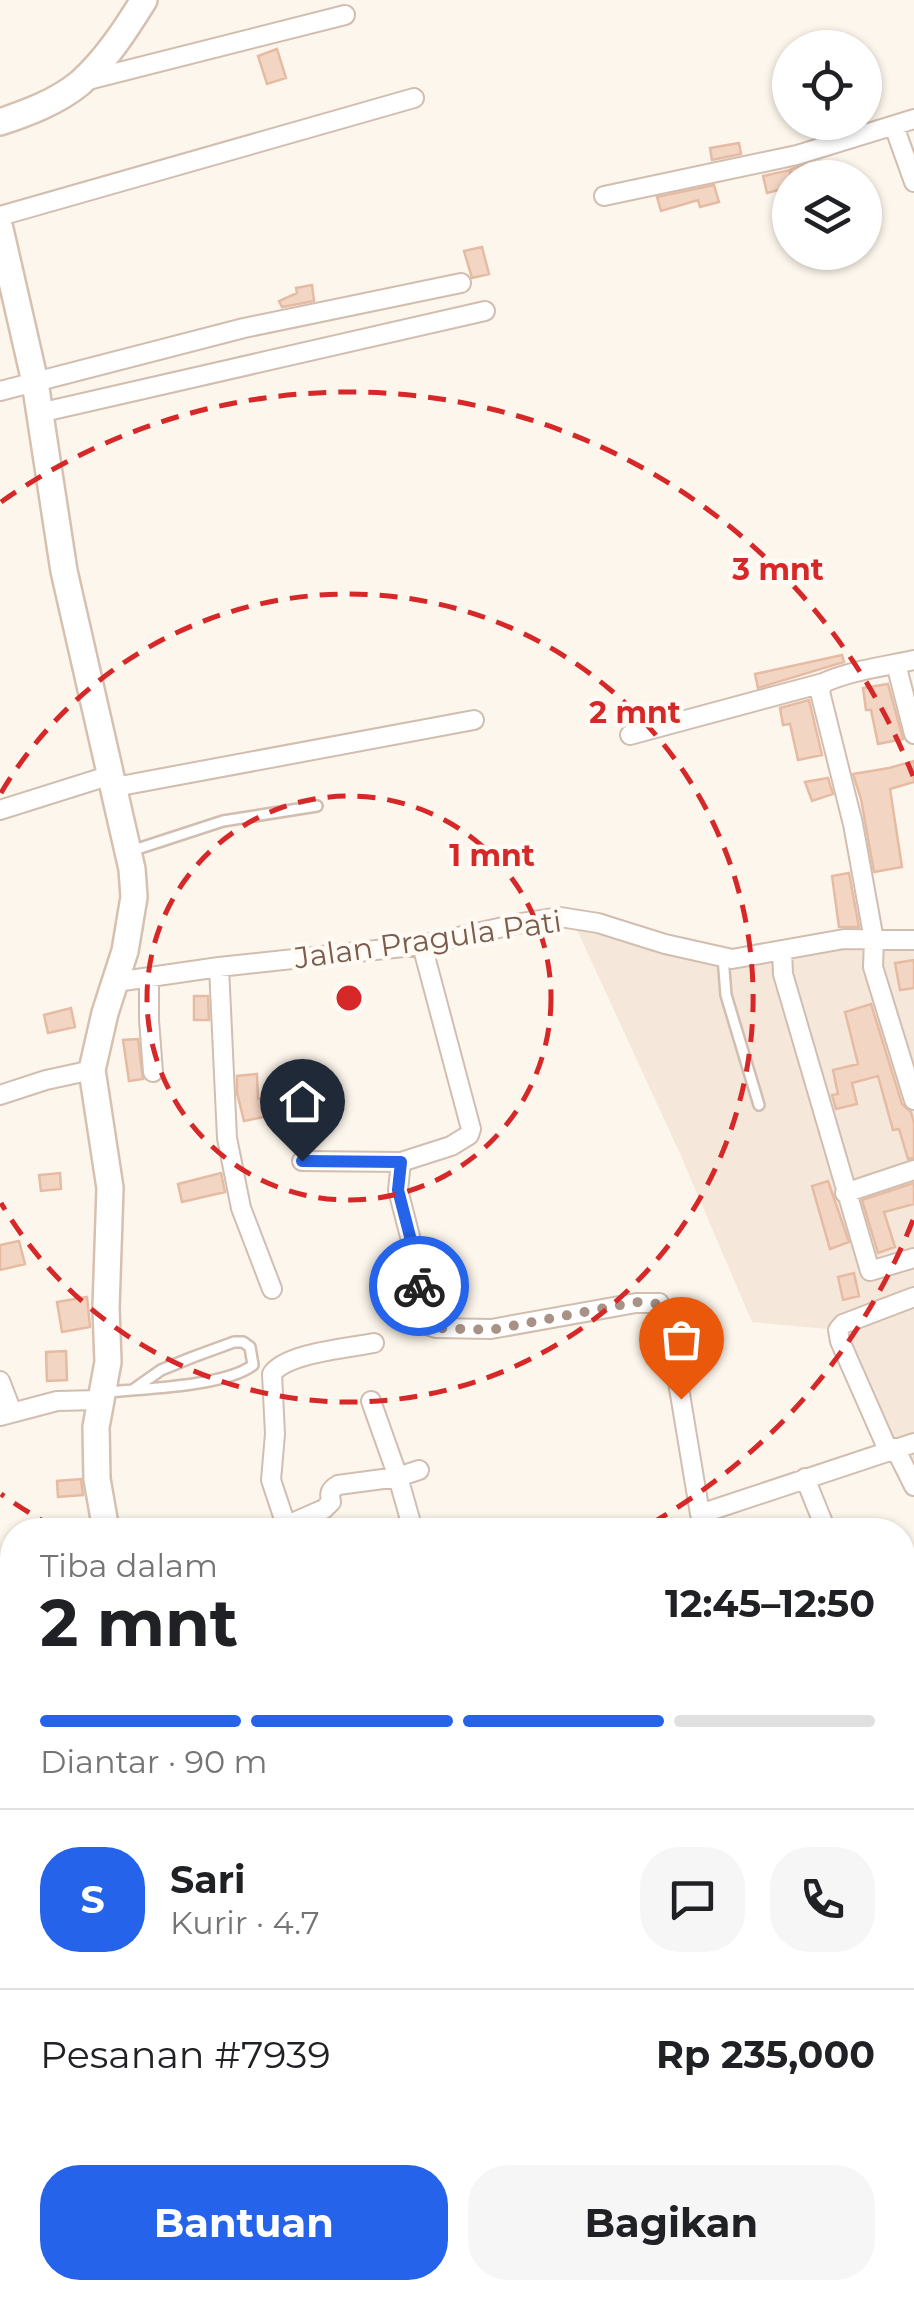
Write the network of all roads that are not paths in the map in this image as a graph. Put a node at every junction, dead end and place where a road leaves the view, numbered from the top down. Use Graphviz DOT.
graph roads {
  1 [pos="144,0"];
  2 [pos="345,16"];
  3 [pos="80,82"];
  4 [pos="414,98"];
  5 [pos="914,119"];
  6 [pos="0,122"];
  7 [pos="894,126"];
  8 [pos="914,182"];
  9 [pos="604,196"];
  10 [pos="0,216"];
  11 [pos="0,229"];
  12 [pos="461,283"];
  13 [pos="484,311"];
  14 [pos="35,382"];
  15 [pos="0,391"];
  16 [pos="39,412"];
  17 [pos="905,662"];
  18 [pos="823,683"];
  19 [pos="474,720"];
  20 [pos="914,734"];
  21 [pos="630,736"];
  22 [pos="113,781"];
  23 [pos="316,806"];
  24 [pos="0,810"];
  25 [pos="128,851"];
  26 [pos="874,940"];
  27 [pos="914,940"];
  28 [pos="422,945"];
  29 [pos="782,950"];
  30 [pos="724,958"];
  31 [pos="219,966"];
  32 [pos="148,977"];
  33 [pos="116,982"];
  34 [pos="92,1070"];
  35 [pos="153,1072"];
  36 [pos="913,1094"];
  37 [pos="0,1095"];
  38 [pos="759,1105"];
  39 [pos="302,1161"];
  40 [pos="401,1162"];
  41 [pos="914,1170"];
  42 [pos="845,1193"];
  43 [pos="914,1258"];
  44 [pos="272,1289"];
  45 [pos="914,1297"];
  46 [pos="374,1343"];
  47 [pos="0,1382"];
  48 [pos="134,1389"];
  49 [pos="101,1396"];
  50 [pos="371,1402"];
  51 [pos="6,1414"];
  52 [pos="914,1442"];
  53 [pos="892,1449"];
  54 [pos="418,1470"];
  55 [pos="398,1477"];
  56 [pos="805,1478"];
  57 [pos="914,1486"];
  58 [pos="104,1518"];
  59 [pos="278,1518"];
  60 [pos="301,1518"];
  61 [pos="410,1518"];
  62 [pos="821,1518"];
  1 -- 3 [label="street"];
  2 -- 3 [label="street"];
  3 -- 6 [label="street"];
  4 -- 10 [label="street"];
  5 -- 7 [label="street"];
  7 -- 8 [label="street"];
  7 -- 9 [label="street"];
  11 -- 14 [label="street"];
  12 -- 14 [label="street"];
  13 -- 16 [label="street"];
  14 -- 15 [label="street"];
  14 -- 16 [label="street"];
  16 -- 22 [label="street"];
  17 -- 18 [label="street"];
  17 -- 20 [label="street"];
  18 -- 21 [label="street"];
  18 -- 26 [label="street"];
  19 -- 22 [label="street"];
  22 -- 24 [label="street"];
  22 -- 25 [label="street"];
  23 -- 25 [label="lane"];
  25 -- 33 [label="street"];
  26 -- 27 [label="street, Jalan Pragula Pati"];
  26 -- 29 [label="street, Jalan Pragula Pati"];
  26 -- 36 [label="street"];
  28 -- 30 [label="street, Jalan Pragula Pati"];
  28 -- 31 [label="street, Jalan Pragula Pati"];
  28 -- 40 [label="street"];
  29 -- 30 [label="street, Jalan Pragula Pati"];
  29 -- 42 [label="street"];
  30 -- 38 [label="lane"];
  31 -- 32 [label="street, Jalan Pragula Pati"];
  31 -- 44 [label="street"];
  32 -- 33 [label="street, Jalan Pragula Pati"];
  32 -- 35 [label="street"];
  33 -- 34 [label="street"];
  34 -- 37 [label="street"];
  34 -- 49 [label="street"];
  39 -- 40 [label="street"];
  40 -- 56 [label="street"];
  41 -- 42 [label="street"];
  42 -- 43 [label="street"];
  45 -- 53 [label="street"];
  46 -- 59 [label="street"];
  47 -- 51 [label="street"];
  48 -- 48 [label="lane"];
  48 -- 49 [label="lane"];
  49 -- 51 [label="street"];
  49 -- 58 [label="street"];
  50 -- 55 [label="street"];
  52 -- 53 [label="street"];
  53 -- 56 [label="street"];
  53 -- 57 [label="street"];
  54 -- 55 [label="street"];
  55 -- 60 [label="street"];
  55 -- 61 [label="street"];
  56 -- 62 [label="street"];
}
